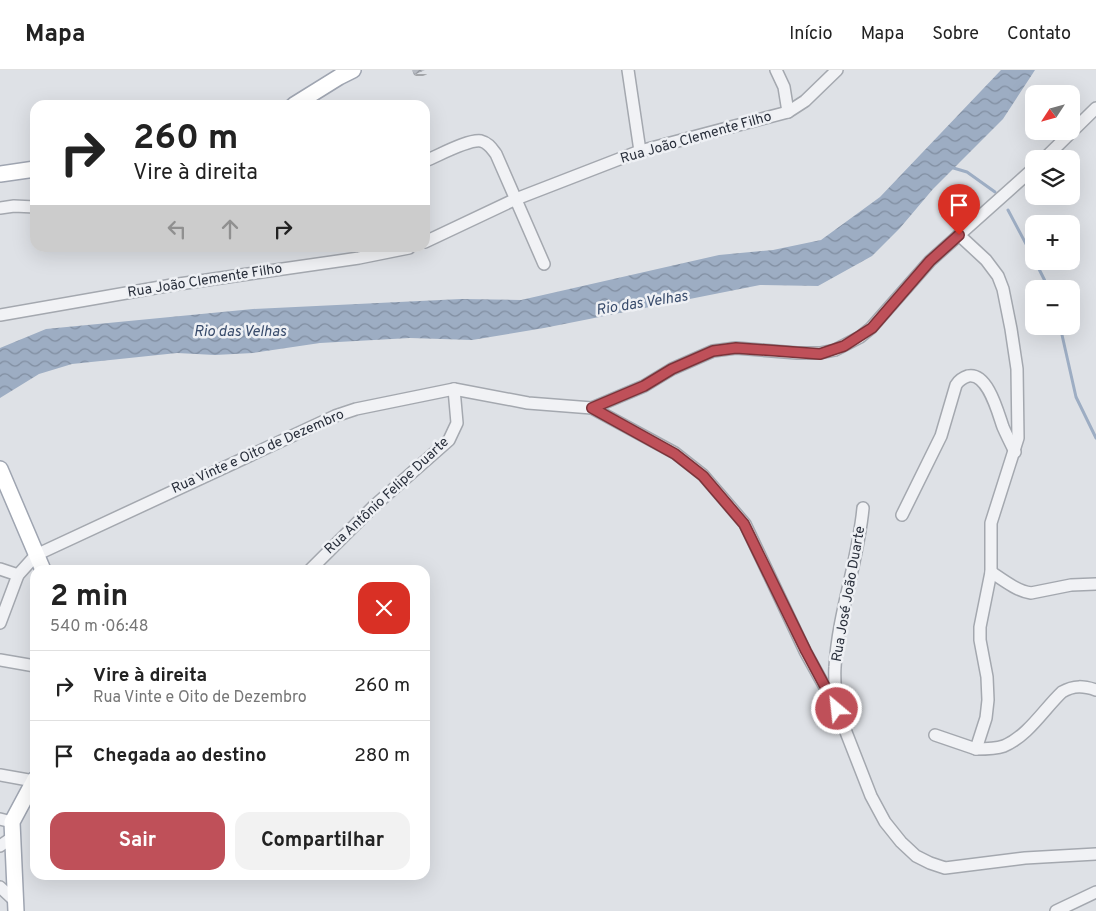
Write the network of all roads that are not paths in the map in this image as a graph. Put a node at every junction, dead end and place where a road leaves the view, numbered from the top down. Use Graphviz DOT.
graph roads {
  1 [pos="352,70"];
  2 [pos="628,70"];
  3 [pos="776,70"];
  4 [pos="837,70"];
  5 [pos="784,87"];
  6 [pos="302,100"];
  7 [pos="805,101"];
  8 [pos="1096,108"];
  9 [pos="788,112"];
  10 [pos="1053,150"];
  11 [pos="640,151"];
  12 [pos="430,159"];
  13 [pos="30,170"];
  14 [pos="0,174"];
  15 [pos="1025,176"];
  16 [pos="516,199"];
  17 [pos="30,207"];
  18 [pos="0,208"];
  19 [pos="959,235"];
  20 [pos="430,240"];
  21 [pos="389,252"];
  22 [pos="544,264"];
  23 [pos="0,315"];
  24 [pos="454,389"];
  25 [pos="592,408"];
  26 [pos="1015,452"];
  27 [pos="0,471"];
  28 [pos="863,508"];
  29 [pos="902,515"];
  30 [pos="36,555"];
  31 [pos="41,565"];
  32 [pos="315,565"];
  33 [pos="0,569"];
  34 [pos="991,572"];
  35 [pos="18,575"];
  36 [pos="1096,584"];
  37 [pos="0,623"];
  38 [pos="0,660"];
  39 [pos="30,665"];
  40 [pos="1096,690"];
  41 [pos="837,709"];
  42 [pos="935,735"];
  43 [pos="976,749"];
  44 [pos="0,775"];
  45 [pos="30,779"];
  46 [pos="30,786"];
  47 [pos="6,820"];
  48 [pos="13,837"];
  49 [pos="0,846"];
  50 [pos="1096,854"];
  51 [pos="0,887"];
  52 [pos="1096,892"];
  53 [pos="16,906"];
  54 [pos="1056,911"];
  1 -- 6 [label="main road"];
  2 -- 11 [label="street"];
  3 -- 5 [label="street"];
  4 -- 7 [label="street, Rua João Clemente Filho"];
  5 -- 7 [label="street"];
  5 -- 9 [label="street"];
  7 -- 9 [label="street, Rua João Clemente Filho"];
  8 -- 10 [label="street"];
  9 -- 11 [label="street, Rua João Clemente Filho"];
  11 -- 16 [label="street, Rua João Clemente Filho"];
  12 -- 16 [label="street"];
  13 -- 14 [label="main road"];
  15 -- 19 [label="street, Rua Vinte e Oito de Dezembro"];
  16 -- 20 [label="street, Rua João Clemente Filho"];
  16 -- 22 [label="street"];
  17 -- 18 [label="street"];
  19 -- 25 [label="street, Rua Vinte e Oito de Dezembro"];
  19 -- 26 [label="street"];
  21 -- 23 [label="street, Rua João Clemente Filho"];
  24 -- 25 [label="street, Rua Vinte e Oito de Dezembro"];
  24 -- 30 [label="street, Rua Vinte e Oito de Dezembro"];
  24 -- 32 [label="street, Rua Antônio Felipe Duarte"];
  25 -- 41 [label="street, Rua José João Duarte"];
  26 -- 29 [label="street"];
  26 -- 34 [label="street"];
  27 -- 30 [label="main road"];
  28 -- 41 [label="street, Rua José João Duarte"];
  30 -- 31 [label="main road"];
  30 -- 35 [label="street"];
  33 -- 35 [label="street"];
  34 -- 36 [label="street"];
  34 -- 43 [label="street"];
  35 -- 37 [label="street"];
  38 -- 39 [label="street"];
  40 -- 43 [label="street"];
  41 -- 50 [label="street, Rua José João Duarte"];
  42 -- 43 [label="street"];
  44 -- 45 [label="street"];
  46 -- 47 [label="main road"];
  47 -- 48 [label="main road"];
  48 -- 49 [label="street"];
  48 -- 53 [label="main road"];
  51 -- 53 [label="street"];
  52 -- 54 [label="street"];
}
